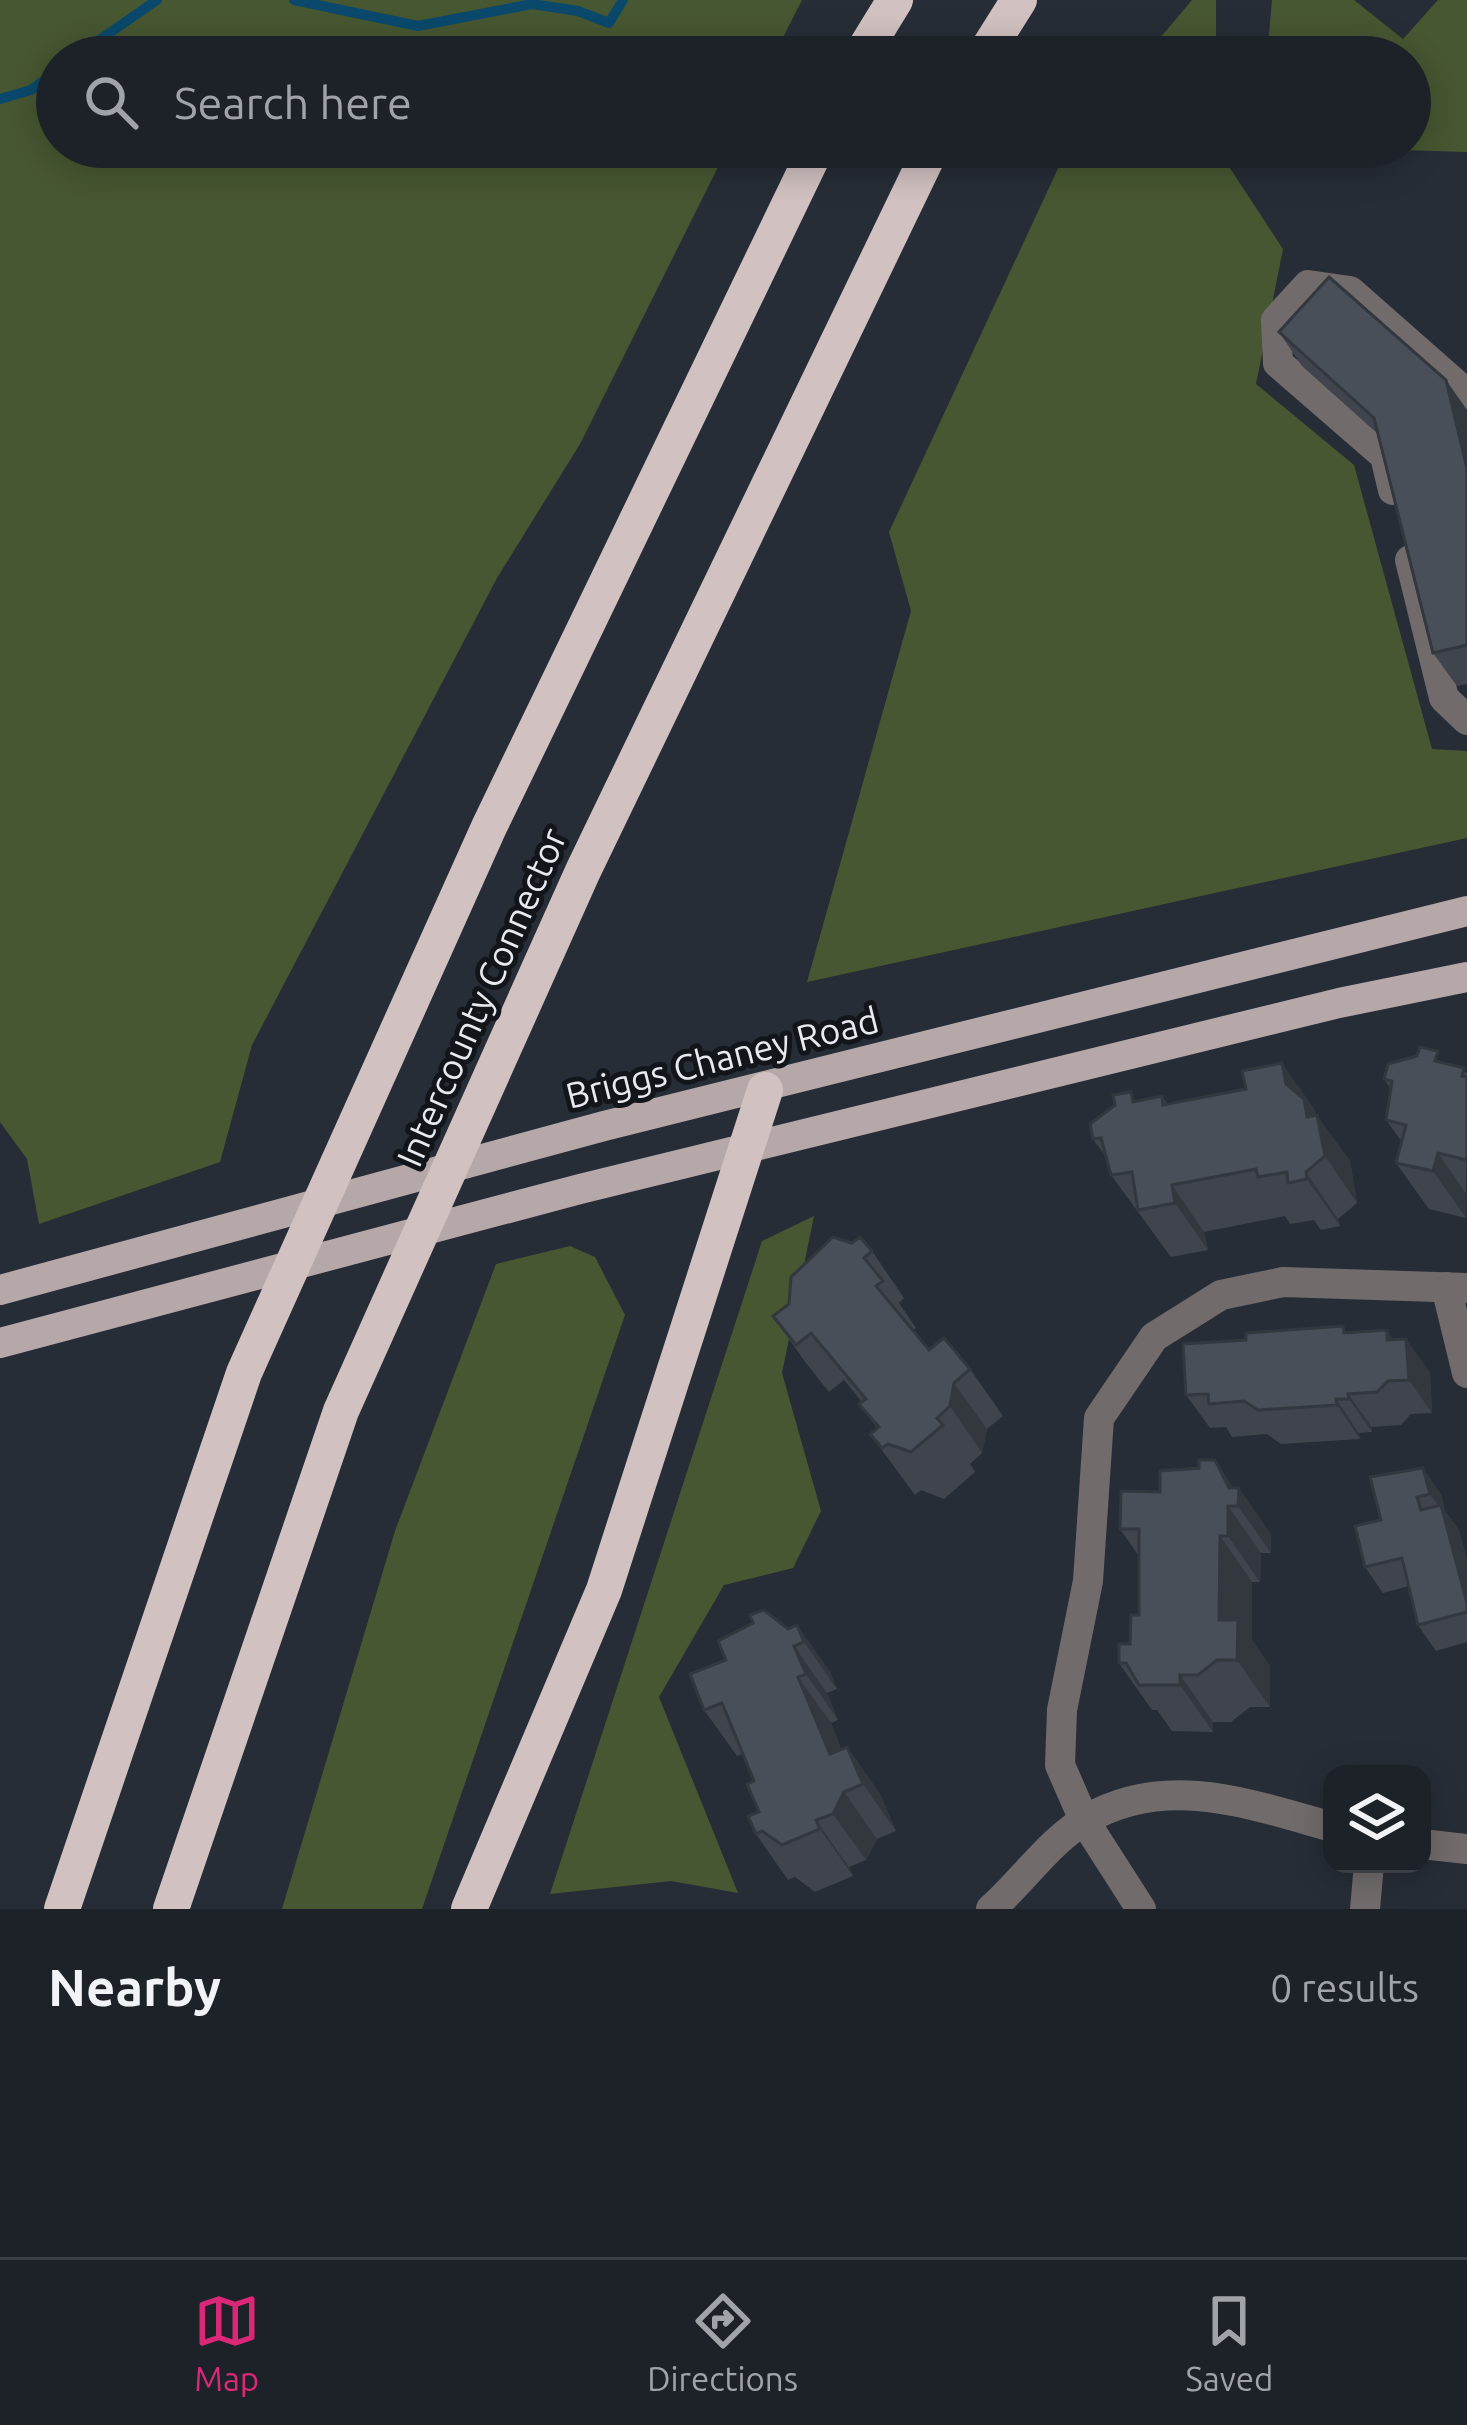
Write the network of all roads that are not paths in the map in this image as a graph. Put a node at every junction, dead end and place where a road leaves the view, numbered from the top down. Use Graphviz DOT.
graph roads {
  1 [pos="895,0"];
  2 [pos="1019,0"];
  3 [pos="873,36"];
  4 [pos="996,36"];
  5 [pos="807,168"];
  6 [pos="922,168"];
  7 [pos="1467,394"];
  8 [pos="1467,720"];
  9 [pos="1467,911"];
  10 [pos="1467,976"];
  11 [pos="765,1090"];
  12 [pos="748,1150"];
  13 [pos="1456,1288"];
  14 [pos="0,1290"];
  15 [pos="0,1343"];
  16 [pos="1467,1372"];
  17 [pos="1084,1820"];
  18 [pos="1323,1824"];
  19 [pos="1431,1845"];
  20 [pos="1467,1849"];
  21 [pos="1368,1873"];
  22 [pos="62,1909"];
  23 [pos="171,1909"];
  24 [pos="470,1909"];
  25 [pos="991,1909"];
  26 [pos="1142,1909"];
  27 [pos="1365,1909"];
  1 -- 3 [label="highway"];
  2 -- 4 [label="highway"];
  5 -- 22 [label="highway, Intercounty Connector"];
  6 -- 23 [label="highway, Intercounty Connector"];
  7 -- 8 [label="street"];
  9 -- 11 [label="main road, Briggs Chaney Road"];
  10 -- 12 [label="main road"];
  11 -- 12 [label="highway"];
  11 -- 14 [label="main road, Briggs Chaney Road"];
  12 -- 15 [label="main road"];
  12 -- 24 [label="highway"];
  13 -- 16 [label="street"];
  13 -- 17 [label="street"];
  17 -- 18 [label="street"];
  17 -- 25 [label="street"];
  17 -- 26 [label="street"];
  19 -- 20 [label="street"];
  21 -- 27 [label="street"];
}
